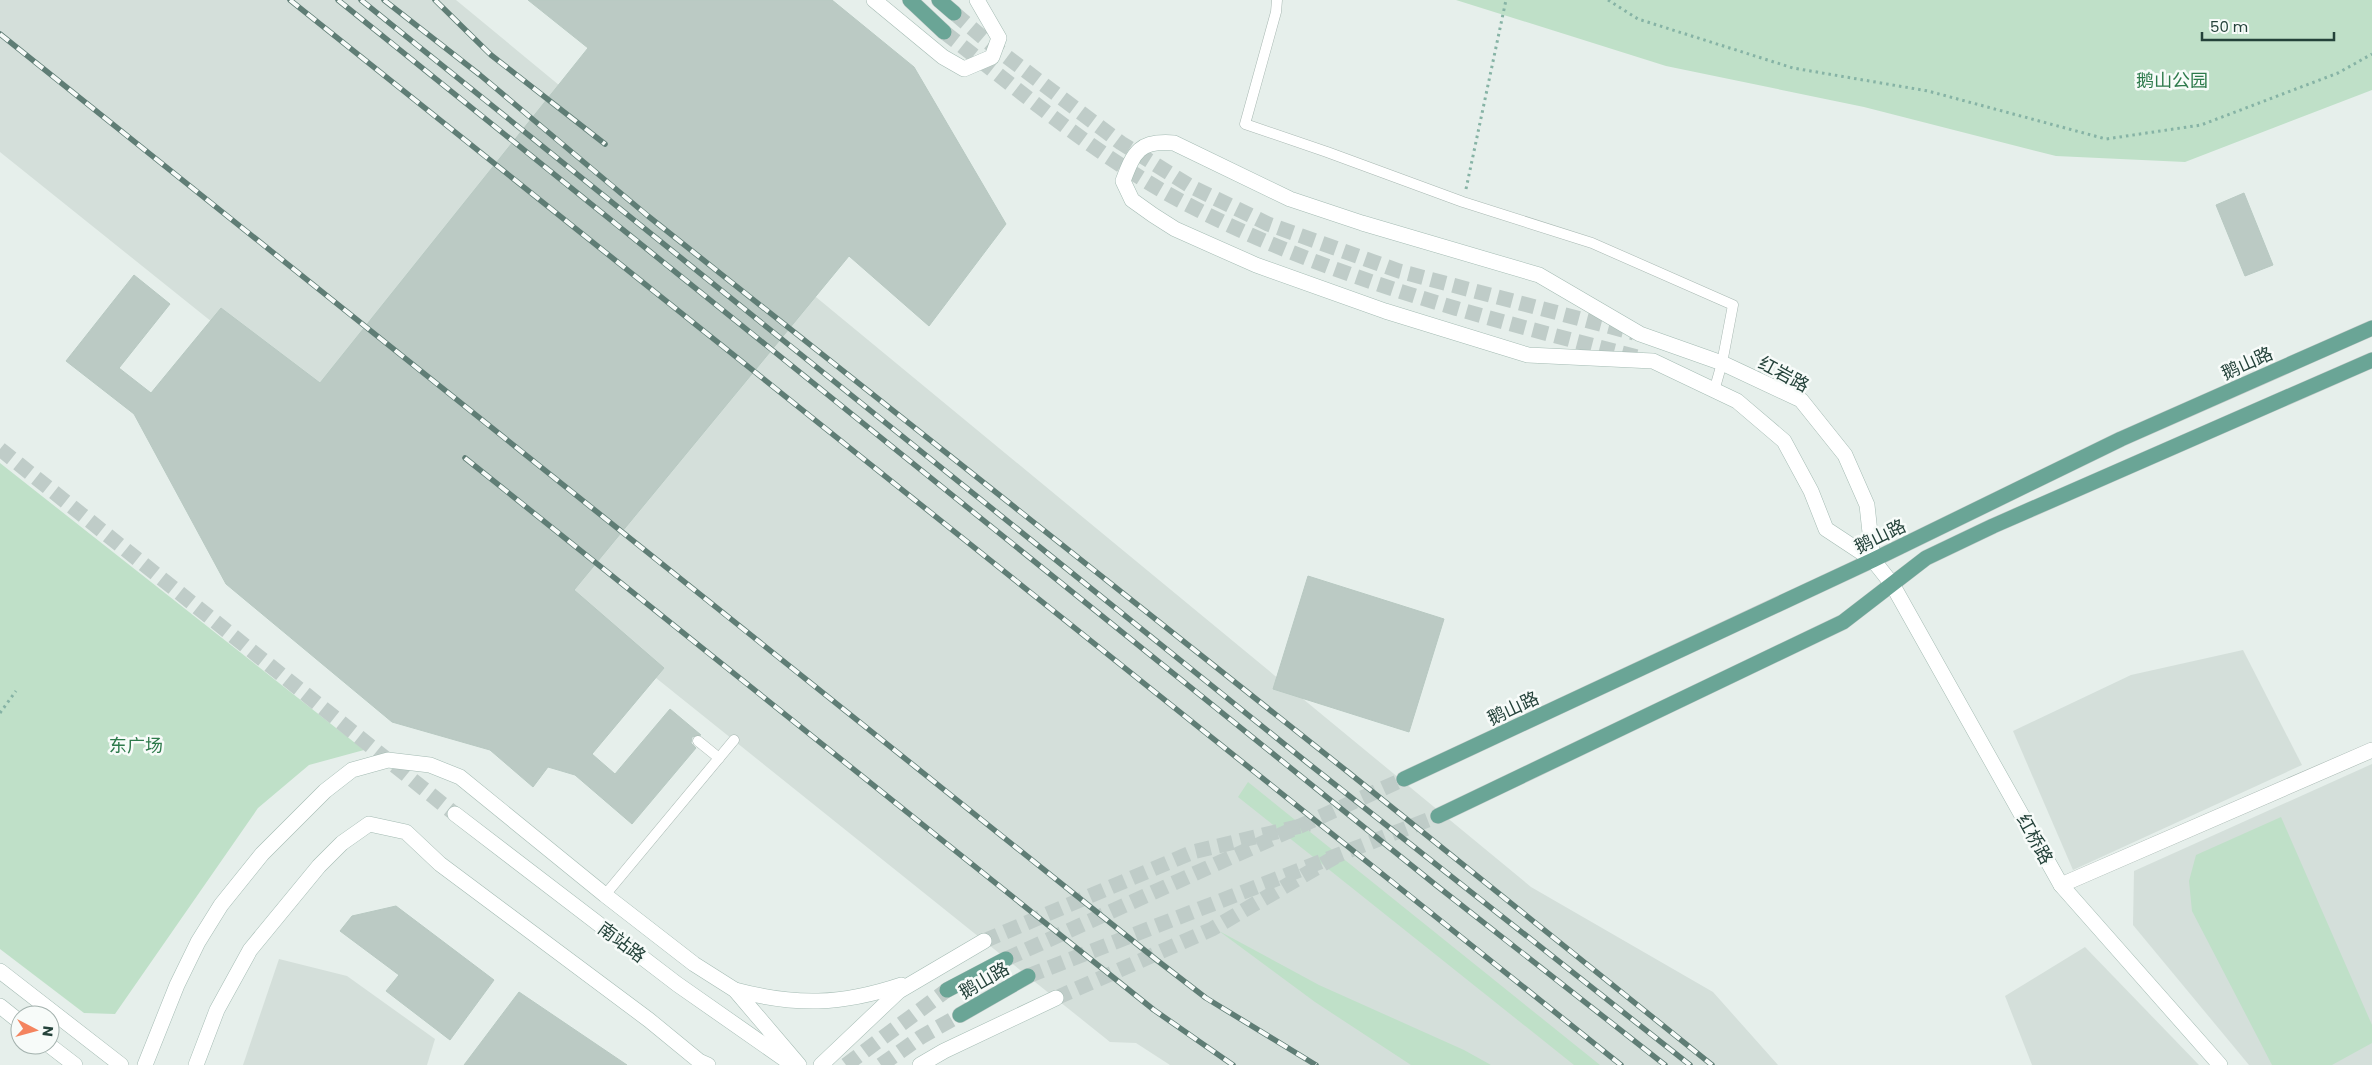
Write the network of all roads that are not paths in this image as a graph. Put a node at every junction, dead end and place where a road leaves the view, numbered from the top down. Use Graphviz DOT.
graph roads {
  1 [pos="874,0"];
  2 [pos="910,0"];
  3 [pos="939,0"];
  4 [pos="976,0"];
  5 [pos="1276,0"];
  6 [pos="954,13"];
  7 [pos="944,32"];
  8 [pos="2372,328"];
  9 [pos="2372,360"];
  10 [pos="1722,363"];
  11 [pos="1714,391"];
  12 [pos="1873,560"];
  13 [pos="1892,584"];
  14 [pos="734,740"];
  15 [pos="698,741"];
  16 [pos="2372,750"];
  17 [pos="719,758"];
  18 [pos="1404,780"];
  19 [pos="455,814"];
  20 [pos="1438,816"];
  21 [pos="2060,885"];
  22 [pos="605,895"];
  23 [pos="984,941"];
  24 [pos="1006,959"];
  25 [pos="0,971"];
  26 [pos="1028,976"];
  27 [pos="914,980"];
  28 [pos="735,990"];
  29 [pos="947,990"];
  30 [pos="1056,998"];
  31 [pos="0,1006"];
  32 [pos="10,1014"];
  33 [pos="960,1016"];
  34 [pos="60,1054"];
  35 [pos="74,1065"];
  36 [pos="121,1065"];
  37 [pos="146,1065"];
  38 [pos="196,1065"];
  39 [pos="708,1065"];
  40 [pos="793,1065"];
  41 [pos="799,1065"];
  42 [pos="821,1065"];
  43 [pos="920,1065"];
  44 [pos="2220,1065"];
  1 -- 4 [label="street"];
  2 -- 7 [label="main road"];
  3 -- 6 [label="main road"];
  5 -- 10 [label="lane"];
  8 -- 12 [label="main road, 鹅山路"];
  9 -- 13 [label="main road"];
  10 -- 11 [label="lane"];
  10 -- 11 [label="street, 红岩路"];
  10 -- 12 [label="street, 红岩路"];
  11 -- 12 [label="street"];
  12 -- 13 [label="street"];
  12 -- 18 [label="main road, 鹅山路"];
  13 -- 20 [label="main road"];
  13 -- 21 [label="street, 红桥路"];
  14 -- 17 [label="lane"];
  15 -- 17 [label="lane"];
  16 -- 21 [label="street"];
  17 -- 22 [label="lane"];
  19 -- 40 [label="street, 南站路"];
  21 -- 44 [label="street, 红桥路"];
  22 -- 28 [label="street"];
  22 -- 37 [label="street"];
  23 -- 27 [label="street"];
  24 -- 29 [label="main road, 鹅山路"];
  25 -- 36 [label="street"];
  26 -- 33 [label="main road, 鹅山路"];
  27 -- 28 [label="street"];
  27 -- 42 [label="street"];
  28 -- 41 [label="street"];
  30 -- 43 [label="street"];
  31 -- 32 [label="street"];
  34 -- 35 [label="street"];
  38 -- 39 [label="street"];
}
